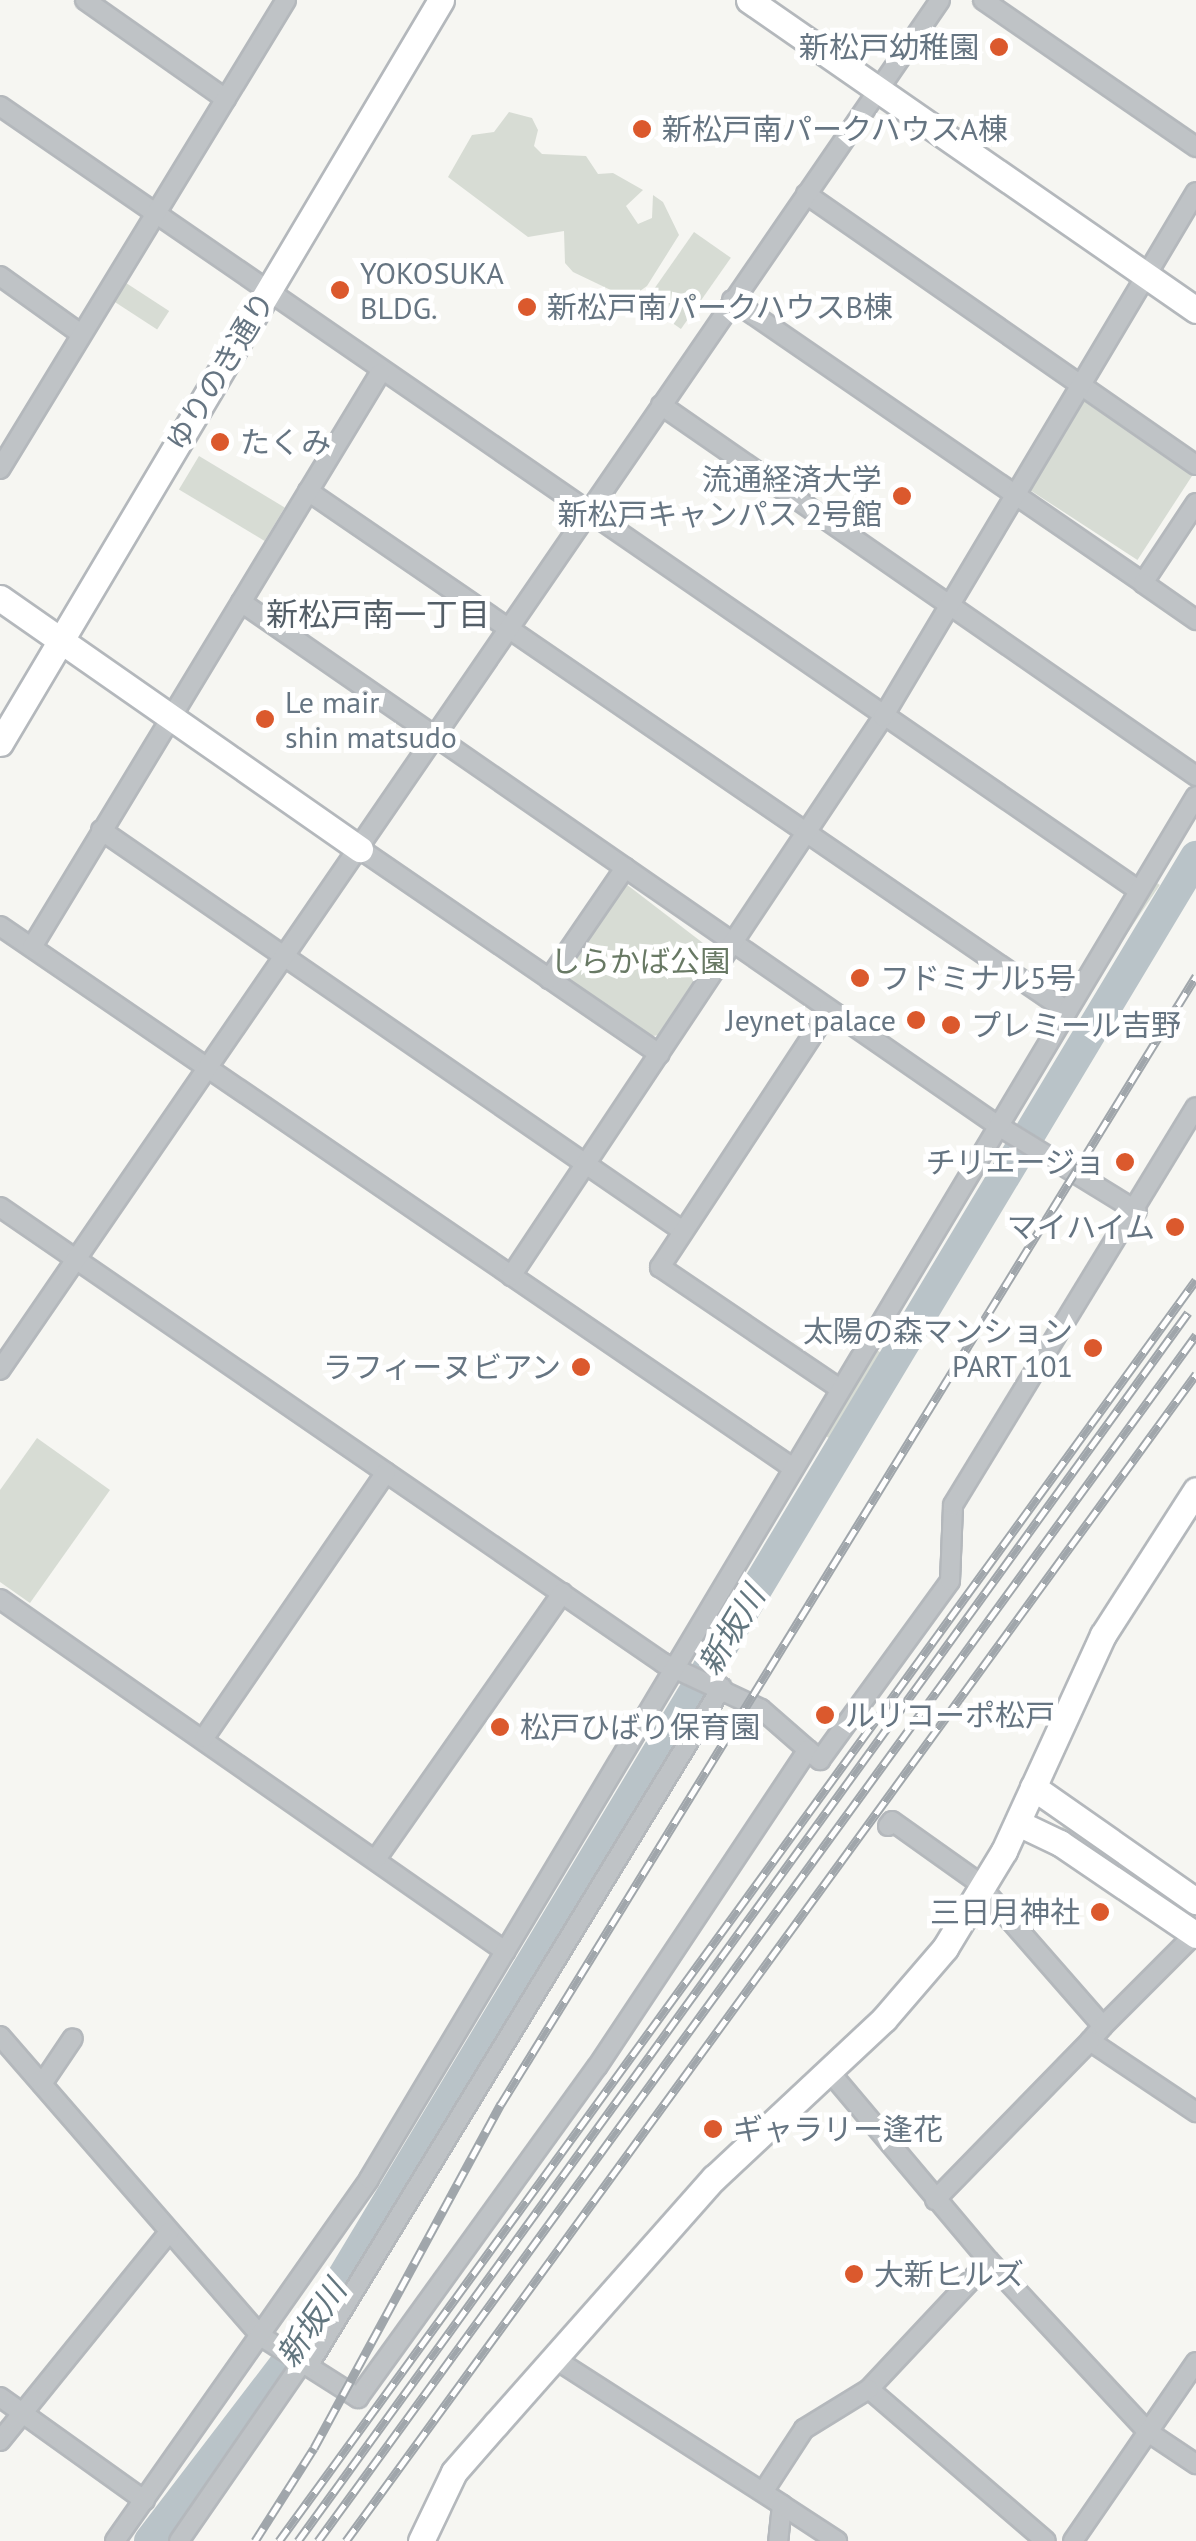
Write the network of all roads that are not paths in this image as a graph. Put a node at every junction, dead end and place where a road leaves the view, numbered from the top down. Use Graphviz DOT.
graph roads {
  1 [pos="85,0"];
  2 [pos="286,0"];
  3 [pos="441,0"];
  4 [pos="750,0"];
  5 [pos="940,0"];
  6 [pos="983,0"];
  7 [pos="878,89"];
  8 [pos="226,99"];
  9 [pos="0,106"];
  10 [pos="1196,147"];
  11 [pos="1196,192"];
  12 [pos="806,194"];
  13 [pos="156,215"];
  14 [pos="0,276"];
  15 [pos="1147,276"];
  16 [pos="267,293"];
  17 [pos="732,300"];
  18 [pos="1196,310"];
  19 [pos="81,334"];
  20 [pos="380,373"];
  21 [pos="1082,384"];
  22 [pos="661,405"];
  23 [pos="8,439"];
  24 [pos="1196,465"];
  25 [pos="0,469"];
  26 [pos="308,491"];
  27 [pos="1016,495"];
  28 [pos="1196,503"];
  29 [pos="585,513"];
  30 [pos="1143,583"];
  31 [pos="0,598"];
  32 [pos="242,602"];
  33 [pos="950,608"];
  34 [pos="1196,620"];
  35 [pos="508,628"];
  36 [pos="61,640"];
  37 [pos="170,717"];
  38 [pos="883,717"];
  39 [pos="434,736"];
  40 [pos="0,743"];
  41 [pos="1196,776"];
  42 [pos="1196,796"];
  43 [pos="101,830"];
  44 [pos="806,832"];
  45 [pos="360,849"];
  46 [pos="625,868"];
  47 [pos="1138,890"];
  48 [pos="0,926"];
  49 [pos="732,943"];
  50 [pos="32,947"];
  51 [pos="286,957"];
  52 [pos="550,979"];
  53 [pos="830,1010"];
  54 [pos="1067,1011"];
  55 [pos="659,1054"];
  56 [pos="209,1071"];
  57 [pos="1196,1107"];
  58 [pos="998,1125"];
  59 [pos="585,1164"];
  60 [pos="0,1207"];
  61 [pos="1137,1210"];
  62 [pos="683,1231"];
  63 [pos="76,1260"];
  64 [pos="511,1276"];
  65 [pos="0,1370"];
  66 [pos="839,1388"];
  67 [pos="792,1468"];
  68 [pos="386,1472"];
  69 [pos="1196,1490"];
  70 [pos="562,1594"];
  71 [pos="0,1599"];
  72 [pos="676,1668"];
  73 [pos="722,1687"];
  74 [pos="204,1738"];
  75 [pos="808,1750"];
  76 [pos="1034,1787"];
  77 [pos="1018,1823"];
  78 [pos="888,1826"];
  79 [pos="376,1859"];
  80 [pos="984,1890"];
  81 [pos="1196,1900"];
  82 [pos="1196,1934"];
  83 [pos="506,1951"];
  84 [pos="1103,2026"];
  85 [pos="0,2036"];
  86 [pos="73,2038"];
  87 [pos="1090,2041"];
  88 [pos="829,2072"];
  89 [pos="42,2084"];
  90 [pos="1196,2112"];
  91 [pos="935,2200"];
  92 [pos="168,2232"];
  93 [pos="989,2261"];
  94 [pos="267,2340"];
  95 [pos="555,2360"];
  96 [pos="1196,2362"];
  97 [pos="305,2365"];
  98 [pos="869,2388"];
  99 [pos="0,2397"];
  100 [pos="22,2413"];
  101 [pos="1148,2432"];
  102 [pos="0,2441"];
  103 [pos="1196,2464"];
  104 [pos="763,2492"];
  105 [pos="145,2502"];
  106 [pos="782,2505"];
  107 [pos="116,2541"];
  108 [pos="179,2541"];
  109 [pos="421,2541"];
  110 [pos="778,2541"];
  111 [pos="837,2541"];
  112 [pos="1046,2541"];
  113 [pos="1073,2541"];
  1 -- 8 [label="street"];
  2 -- 8 [label="street"];
  3 -- 16 [label="street, ゆりのき通り"];
  4 -- 7 [label="street"];
  5 -- 7 [label="street"];
  6 -- 10 [label="street"];
  7 -- 12 [label="street"];
  7 -- 15 [label="street"];
  8 -- 13 [label="street"];
  9 -- 13 [label="street"];
  11 -- 15 [label="street"];
  12 -- 17 [label="street"];
  12 -- 21 [label="street"];
  13 -- 16 [label="street"];
  13 -- 19 [label="street"];
  14 -- 19 [label="street"];
  15 -- 18 [label="street"];
  15 -- 21 [label="street"];
  16 -- 20 [label="street"];
  16 -- 36 [label="street, ゆりのき通り"];
  17 -- 22 [label="street"];
  17 -- 27 [label="street"];
  19 -- 23 [label="street"];
  20 -- 26 [label="street"];
  20 -- 29 [label="street"];
  21 -- 24 [label="street"];
  21 -- 27 [label="street"];
  22 -- 29 [label="street"];
  22 -- 33 [label="street"];
  23 -- 25 [label="street"];
  26 -- 32 [label="street"];
  26 -- 35 [label="street"];
  27 -- 30 [label="street"];
  27 -- 33 [label="street"];
  28 -- 30 [label="street"];
  29 -- 35 [label="street"];
  29 -- 38 [label="street"];
  30 -- 34 [label="street"];
  31 -- 36 [label="street"];
  32 -- 37 [label="street"];
  32 -- 39 [label="street"];
  33 -- 38 [label="street"];
  33 -- 41 [label="street"];
  35 -- 39 [label="street"];
  35 -- 44 [label="street"];
  36 -- 37 [label="street"];
  36 -- 40 [label="street, ゆりのき通り"];
  37 -- 43 [label="street"];
  37 -- 45 [label="street"];
  38 -- 44 [label="street"];
  38 -- 47 [label="street"];
  39 -- 45 [label="street"];
  39 -- 46 [label="street"];
  42 -- 47 [label="street"];
  43 -- 50 [label="street"];
  43 -- 51 [label="street"];
  44 -- 49 [label="street"];
  44 -- 54 [label="street"];
  45 -- 51 [label="street"];
  45 -- 52 [label="street"];
  46 -- 49 [label="street"];
  46 -- 52 [label="street"];
  47 -- 54 [label="street"];
  48 -- 50 [label="street"];
  49 -- 53 [label="street"];
  49 -- 55 [label="street"];
  50 -- 56 [label="street"];
  51 -- 56 [label="street"];
  51 -- 59 [label="street"];
  52 -- 55 [label="street"];
  53 -- 58 [label="street"];
  53 -- 62 [label="street"];
  54 -- 58 [label="street"];
  55 -- 59 [label="street"];
  56 -- 63 [label="street"];
  56 -- 64 [label="street"];
  57 -- 61 [label="street"];
  58 -- 61 [label="street"];
  58 -- 66 [label="street"];
  59 -- 62 [label="street"];
  59 -- 64 [label="street"];
  60 -- 63 [label="street"];
  61 -- 75 [label="street"];
  62 -- 66 [label="street"];
  63 -- 65 [label="street"];
  63 -- 68 [label="street"];
  64 -- 67 [label="street"];
  66 -- 67 [label="street"];
  67 -- 72 [label="street"];
  68 -- 70 [label="street"];
  68 -- 74 [label="street"];
  69 -- 76 [label="street"];
  70 -- 72 [label="street"];
  70 -- 79 [label="street"];
  71 -- 74 [label="street"];
  72 -- 73 [label="street"];
  72 -- 83 [label="street"];
  73 -- 75 [label="street"];
  73 -- 97 [label="street"];
  74 -- 79 [label="street"];
  75 -- 97 [label="street"];
  76 -- 77 [label="street"];
  76 -- 81 [label="street"];
  77 -- 80 [label="street"];
  77 -- 82 [label="street"];
  78 -- 80 [label="street"];
  79 -- 83 [label="street"];
  80 -- 84 [label="street"];
  80 -- 88 [label="street"];
  82 -- 84 [label="street"];
  83 -- 94 [label="street"];
  84 -- 87 [label="street"];
  85 -- 89 [label="street"];
  86 -- 89 [label="street"];
  87 -- 90 [label="street"];
  87 -- 91 [label="street"];
  88 -- 91 [label="street"];
  88 -- 95 [label="street"];
  89 -- 92 [label="street"];
  91 -- 93 [label="street"];
  92 -- 94 [label="street"];
  92 -- 100 [label="street"];
  93 -- 98 [label="street"];
  93 -- 101 [label="street"];
  94 -- 97 [label="street"];
  94 -- 105 [label="street"];
  95 -- 104 [label="street"];
  95 -- 109 [label="street"];
  96 -- 101 [label="street"];
  97 -- 108 [label="street"];
  98 -- 104 [label="street"];
  98 -- 112 [label="street"];
  99 -- 100 [label="street"];
  100 -- 102 [label="street"];
  100 -- 105 [label="street"];
  101 -- 103 [label="street"];
  101 -- 113 [label="street"];
  104 -- 106 [label="street"];
  105 -- 107 [label="street"];
  106 -- 110 [label="street"];
  106 -- 111 [label="street"];
}
